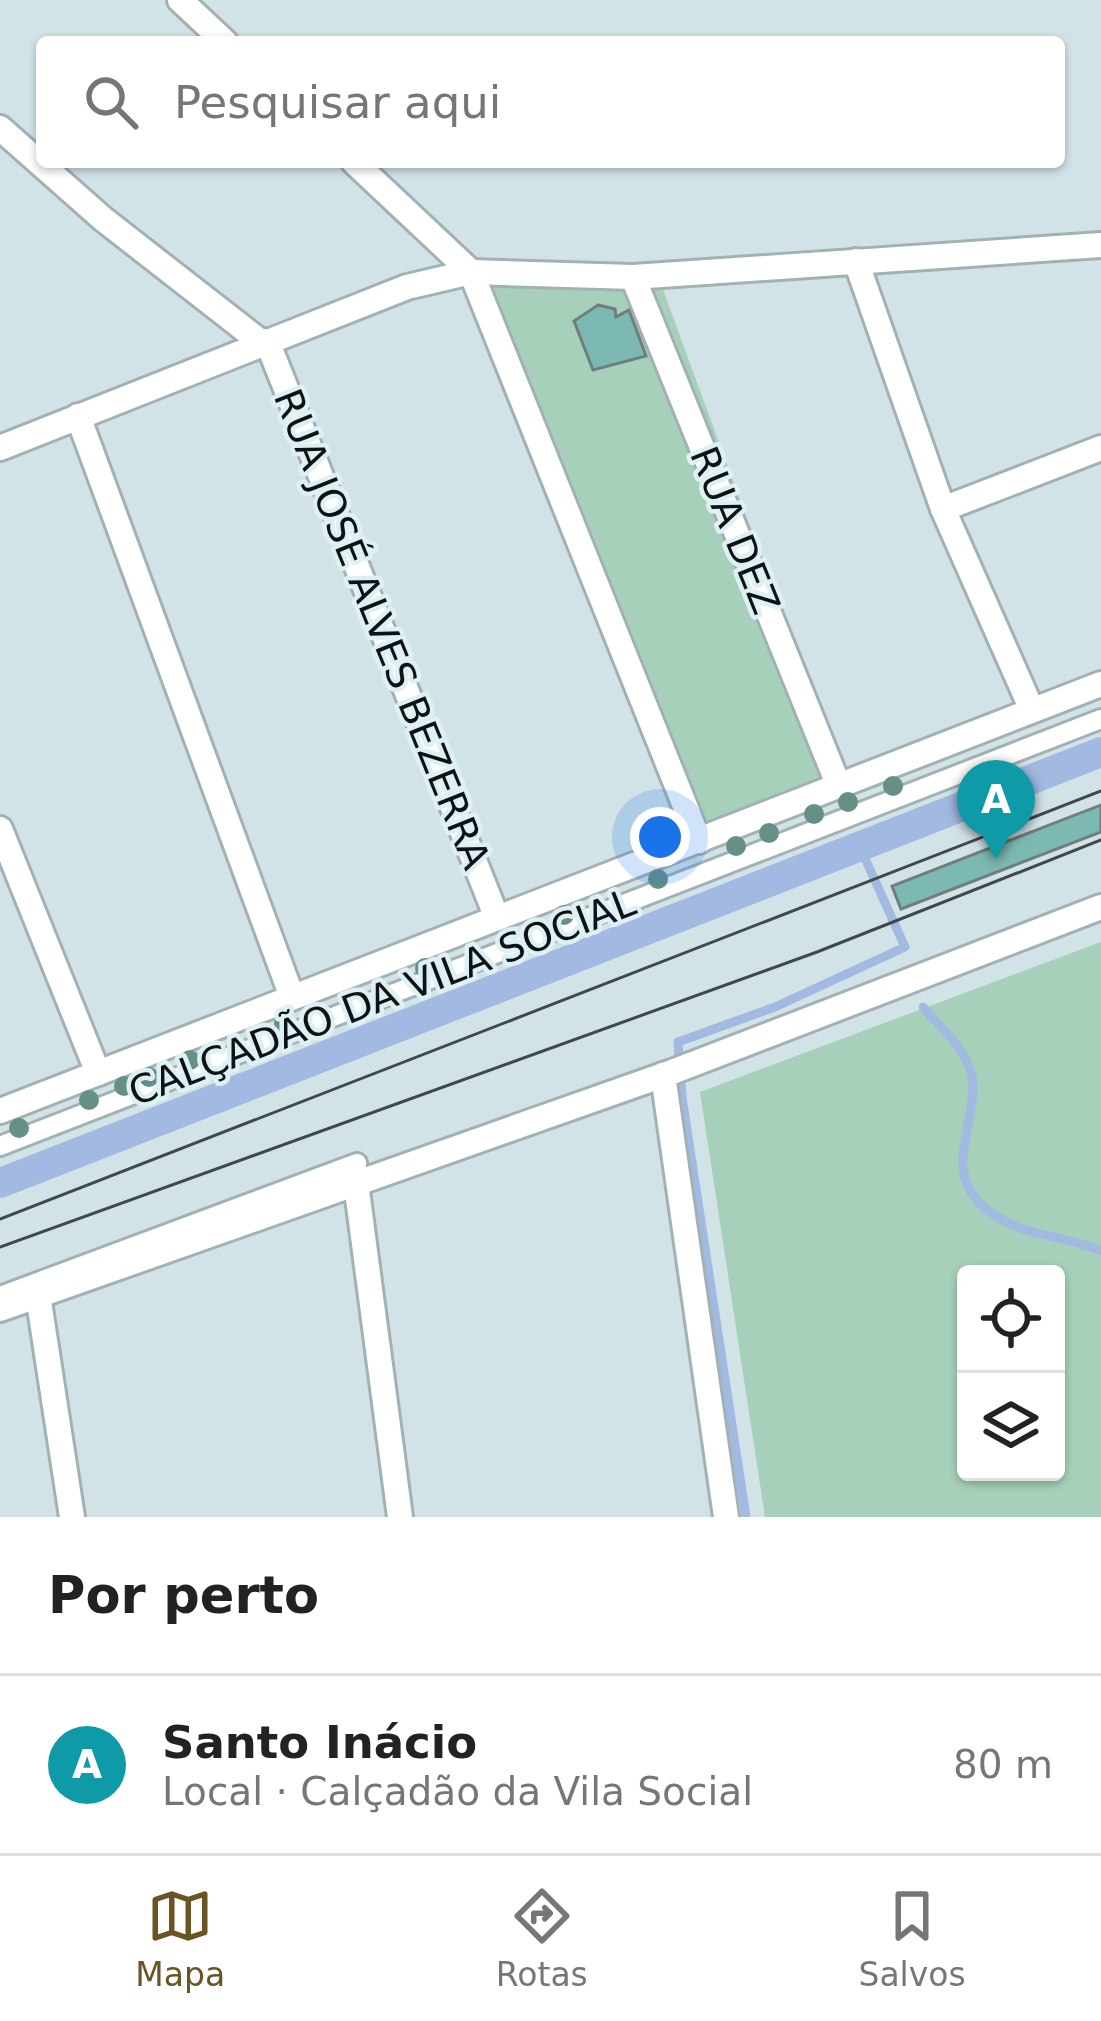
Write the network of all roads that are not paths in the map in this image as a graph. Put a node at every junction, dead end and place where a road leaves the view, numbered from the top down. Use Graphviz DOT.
graph roads {
  1 [pos="180,0"];
  2 [pos="219,36"];
  3 [pos="0,128"];
  4 [pos="36,160"];
  5 [pos="46,168"];
  6 [pos="360,168"];
  7 [pos="1101,245"];
  8 [pos="856,261"];
  9 [pos="472,272"];
  10 [pos="633,277"];
  11 [pos="265,342"];
  12 [pos="78,416"];
  13 [pos="0,448"];
  14 [pos="1101,448"];
  15 [pos="943,509"];
  16 [pos="1101,684"];
  17 [pos="1032,710"];
  18 [pos="1101,719"];
  19 [pos="838,784"];
  20 [pos="0,829"];
  21 [pos="699,841"];
  22 [pos="8,874"];
  23 [pos="1101,907"];
  24 [pos="497,918"];
  25 [pos="292,997"];
  26 [pos="675,1071"];
  27 [pos="98,1073"];
  28 [pos="0,1111"];
  29 [pos="0,1146"];
  30 [pos="356,1183"];
  31 [pos="38,1294"];
  32 [pos="0,1296"];
  33 [pos="0,1310"];
  34 [pos="72,1517"];
  35 [pos="400,1517"];
  36 [pos="726,1517"];
  1 -- 2 [label="street"];
  3 -- 4 [label="street"];
  5 -- 11 [label="street"];
  6 -- 9 [label="street"];
  7 -- 8 [label="street"];
  8 -- 10 [label="street"];
  8 -- 15 [label="street"];
  9 -- 10 [label="street"];
  9 -- 11 [label="street"];
  9 -- 21 [label="street"];
  10 -- 19 [label="street, RUA DEZ"];
  11 -- 12 [label="street"];
  11 -- 24 [label="street, RUA JOSÉ ALVES BEZERRA"];
  12 -- 13 [label="street"];
  12 -- 25 [label="street"];
  14 -- 15 [label="street"];
  15 -- 17 [label="street"];
  16 -- 17 [label="street"];
  17 -- 19 [label="street"];
  18 -- 29 [label="street, CALÇADÃO DA VILA SOCIAL"];
  19 -- 21 [label="street"];
  20 -- 22 [label="street"];
  21 -- 24 [label="street"];
  22 -- 27 [label="street"];
  23 -- 26 [label="street"];
  24 -- 25 [label="street"];
  25 -- 27 [label="street"];
  26 -- 30 [label="street"];
  26 -- 36 [label="street"];
  27 -- 28 [label="street"];
  30 -- 31 [label="street"];
  30 -- 32 [label="street"];
  30 -- 35 [label="street"];
  31 -- 33 [label="street"];
  31 -- 34 [label="street"];
}
